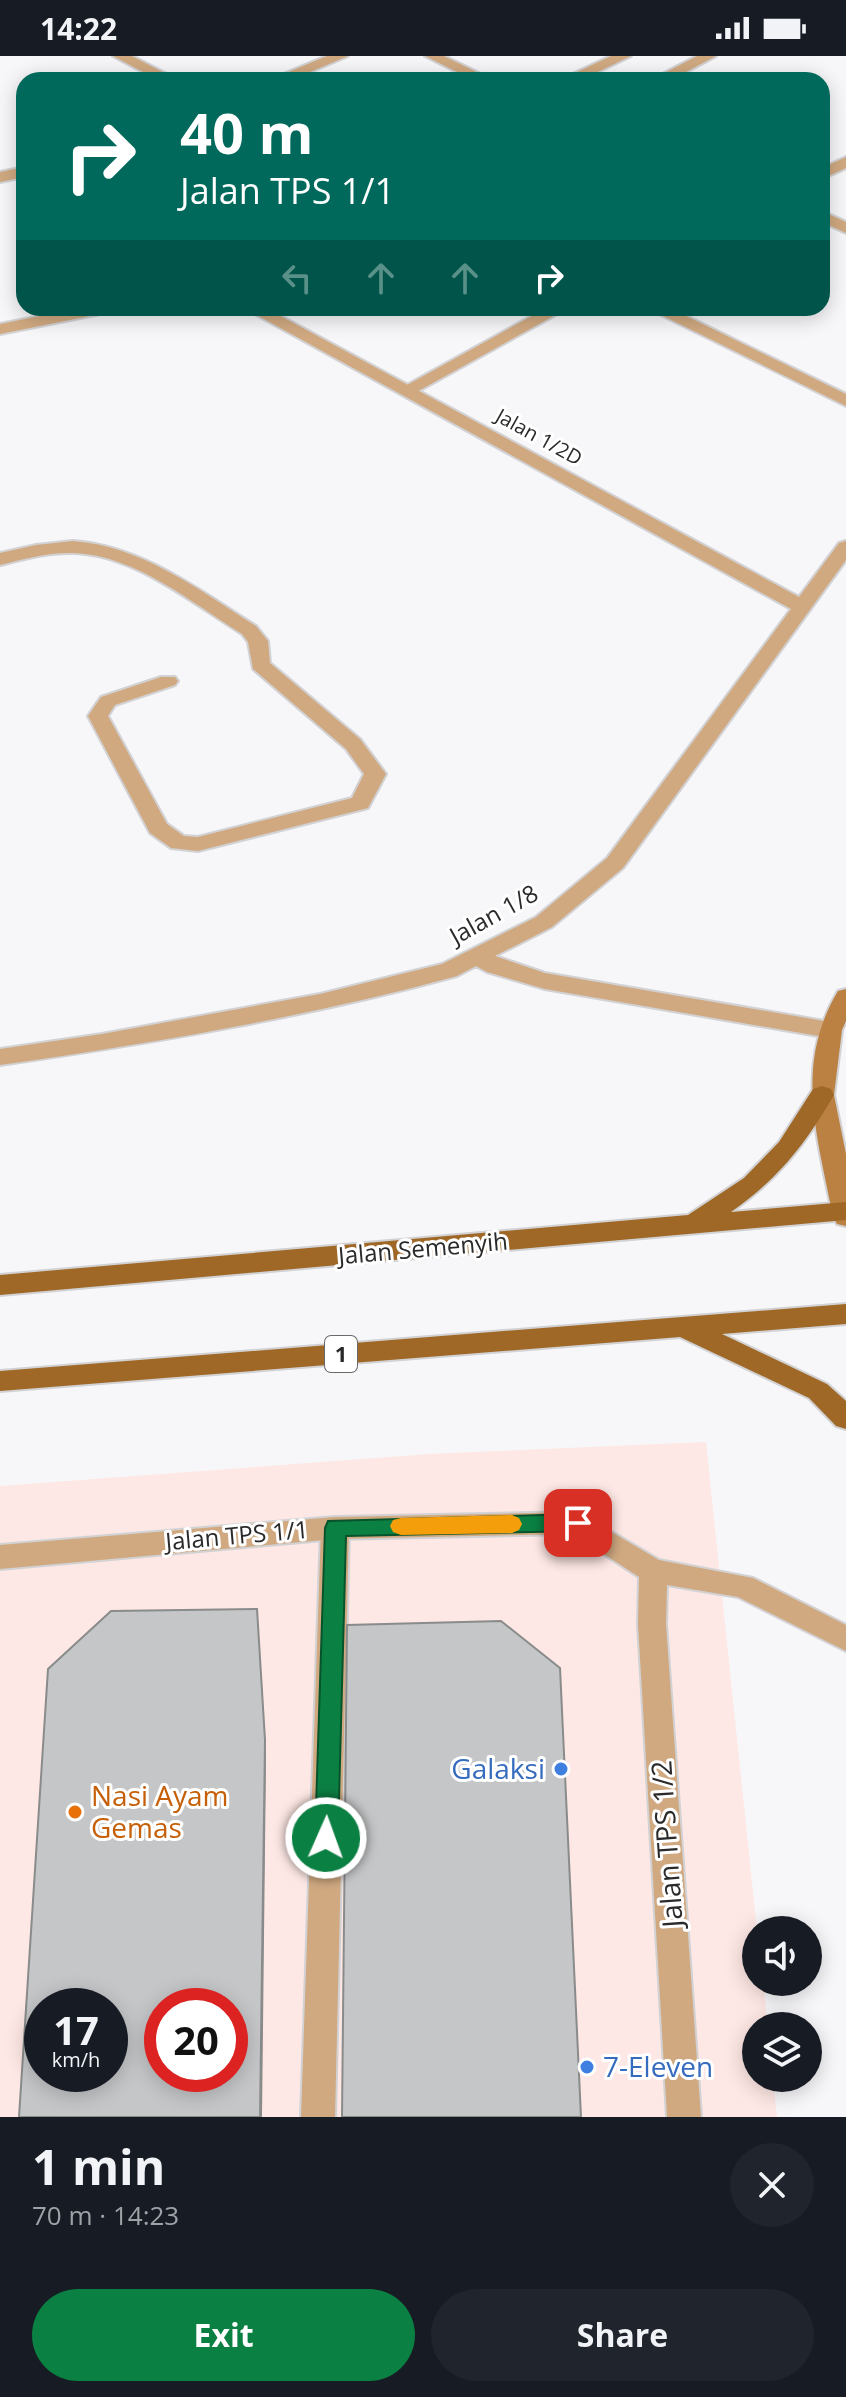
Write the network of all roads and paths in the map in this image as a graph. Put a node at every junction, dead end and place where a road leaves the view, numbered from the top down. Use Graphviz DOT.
graph roads {
  1 [pos="120,56"];
  2 [pos="341,56"];
  3 [pos="432,56"];
  4 [pos="624,56"];
  5 [pos="709,56"];
  6 [pos="153,72"];
  7 [pos="298,72"];
  8 [pos="467,72"];
  9 [pos="587,72"];
  10 [pos="676,72"];
  11 [pos="65,316"];
  12 [pos="268,316"];
  13 [pos="544,316"];
  14 [pos="672,316"];
  15 [pos="0,329"];
  16 [pos="407,390"];
  17 [pos="846,401"];
  18 [pos="846,547"];
  19 [pos="0,559"];
  20 [pos="802,607"];
  21 [pos="168,681"];
  22 [pos="477,956"];
  23 [pos="846,997"];
  24 [pos="830,1030"];
  25 [pos="0,1057"];
  26 [pos="822,1095"];
  27 [pos="846,1213"];
  28 [pos="692,1225"];
  29 [pos="0,1285"];
  30 [pos="846,1314"];
  31 [pos="682,1327"];
  32 [pos="0,1381"];
  33 [pos="846,1418"];
  34 [pos="335,1528"];
  35 [pos="0,1557"];
  36 [pos="653,1571"];
  37 [pos="846,1639"];
  38 [pos="318,2117"];
  39 [pos="684,2117"];
  1 -- 6 [label="street"];
  2 -- 7 [label="street"];
  3 -- 8 [label="street"];
  4 -- 9 [label="street"];
  5 -- 10 [label="street"];
  11 -- 15 [label="street"];
  12 -- 16 [label="street, Jalan 1/2D"];
  13 -- 16 [label="street"];
  14 -- 17 [label="street"];
  16 -- 20 [label="street, Jalan 1/2D"];
  18 -- 20 [label="street, Jalan 1/8"];
  19 -- 21 [label="street"];
  20 -- 22 [label="street, Jalan 1/8"];
  22 -- 24 [label="street"];
  22 -- 25 [label="street, Jalan 1/8"];
  23 -- 24 [label="street"];
  24 -- 26 [label="street"];
  26 -- 27 [label="street"];
  26 -- 28 [label="main road"];
  27 -- 28 [label="main road, Jalan Semenyih"];
  28 -- 29 [label="main road, Jalan Semenyih"];
  30 -- 31 [label="main road, 1"];
  31 -- 32 [label="main road, 1"];
  31 -- 33 [label="main road"];
  34 -- 35 [label="street, Jalan TPS 1/1"];
  34 -- 36 [label="street, Jalan TPS 1/1"];
  34 -- 38 [label="street"];
  36 -- 37 [label="street"];
  36 -- 39 [label="street, Jalan TPS 1/2"];
}
